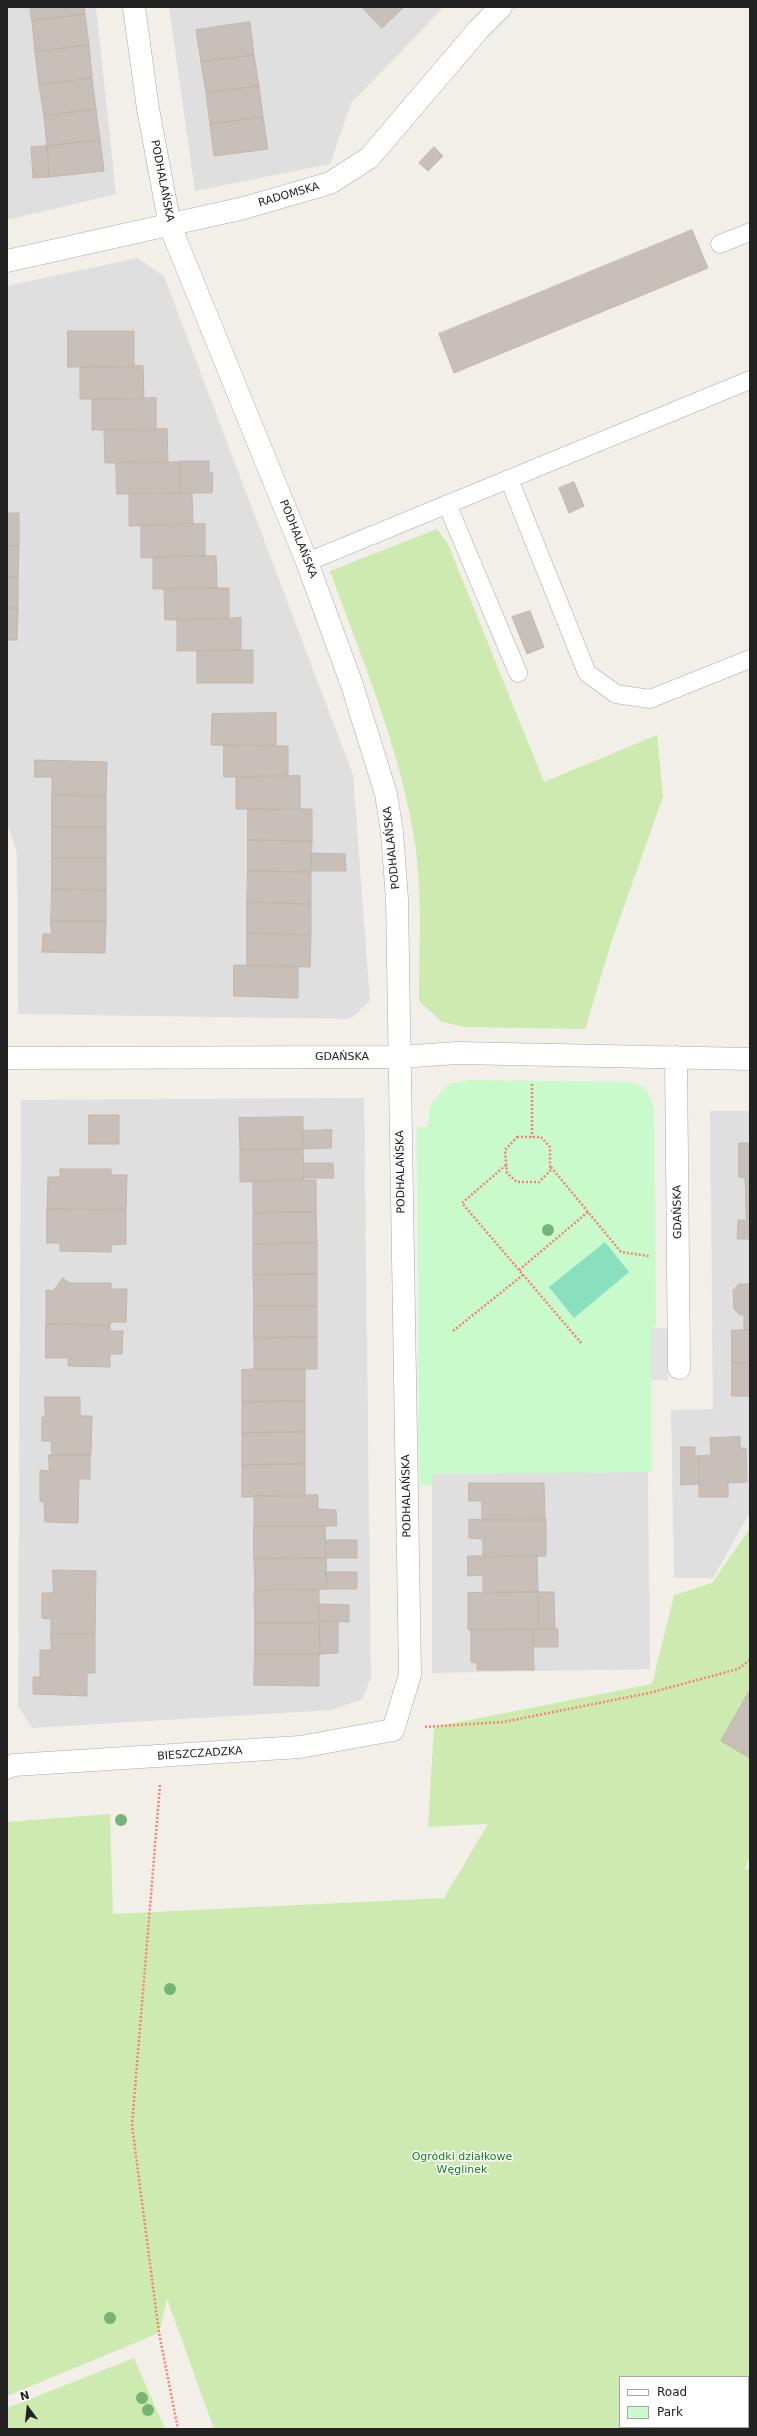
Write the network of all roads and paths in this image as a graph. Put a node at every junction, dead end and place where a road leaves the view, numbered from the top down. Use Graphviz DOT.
graph roads {
  1 [pos="134,7"];
  2 [pos="501,7"];
  3 [pos="170,226"];
  4 [pos="750,232"];
  5 [pos="720,244"];
  6 [pos="7,261"];
  7 [pos="750,380"];
  8 [pos="509,479"];
  9 [pos="447,504"];
  10 [pos="308,562"];
  11 [pos="750,660"];
  12 [pos="518,672"];
  13 [pos="399,1057"];
  14 [pos="676,1057"];
  15 [pos="7,1058"];
  16 [pos="750,1058"];
  17 [pos="532,1082"];
  18 [pos="532,1137"];
  19 [pos="506,1165"];
  20 [pos="550,1166"];
  21 [pos="589,1211"];
  22 [pos="654,1256"];
  23 [pos="519,1270"];
  24 [pos="523,1275"];
  25 [pos="453,1331"];
  26 [pos="582,1344"];
  27 [pos="679,1368"];
  28 [pos="750,1660"];
  29 [pos="393,1730"];
  30 [pos="163,1756"];
  31 [pos="9,1764"];
  32 [pos="178,2429"];
  1 -- 3 [label="street, PODHALAŃSKA"];
  2 -- 3 [label="street, RADOMSKA"];
  3 -- 6 [label="street, RADOMSKA"];
  3 -- 10 [label="street, PODHALAŃSKA"];
  4 -- 5 [label="lane"];
  7 -- 8 [label="lane"];
  8 -- 9 [label="lane"];
  8 -- 11 [label="lane"];
  9 -- 10 [label="lane"];
  9 -- 12 [label="lane"];
  10 -- 13 [label="street, PODHALAŃSKA"];
  13 -- 14 [label="street, GDAŃSKA"];
  13 -- 15 [label="street, GDAŃSKA"];
  13 -- 29 [label="street, PODHALAŃSKA"];
  14 -- 16 [label="street, GDAŃSKA"];
  14 -- 27 [label="street, GDAŃSKA"];
  17 -- 18 [label="path"];
  18 -- 19 [label="path"];
  18 -- 20 [label="path"];
  19 -- 20 [label="path"];
  19 -- 23 [label="path"];
  20 -- 21 [label="path"];
  21 -- 22 [label="path"];
  21 -- 23 [label="path"];
  23 -- 24 [label="path"];
  24 -- 25 [label="path"];
  24 -- 26 [label="path"];
  28 -- 29 [label="path"];
  29 -- 30 [label="street, BIESZCZADZKA"];
  30 -- 31 [label="street, BIESZCZADZKA"];
  30 -- 32 [label="path"];
}
